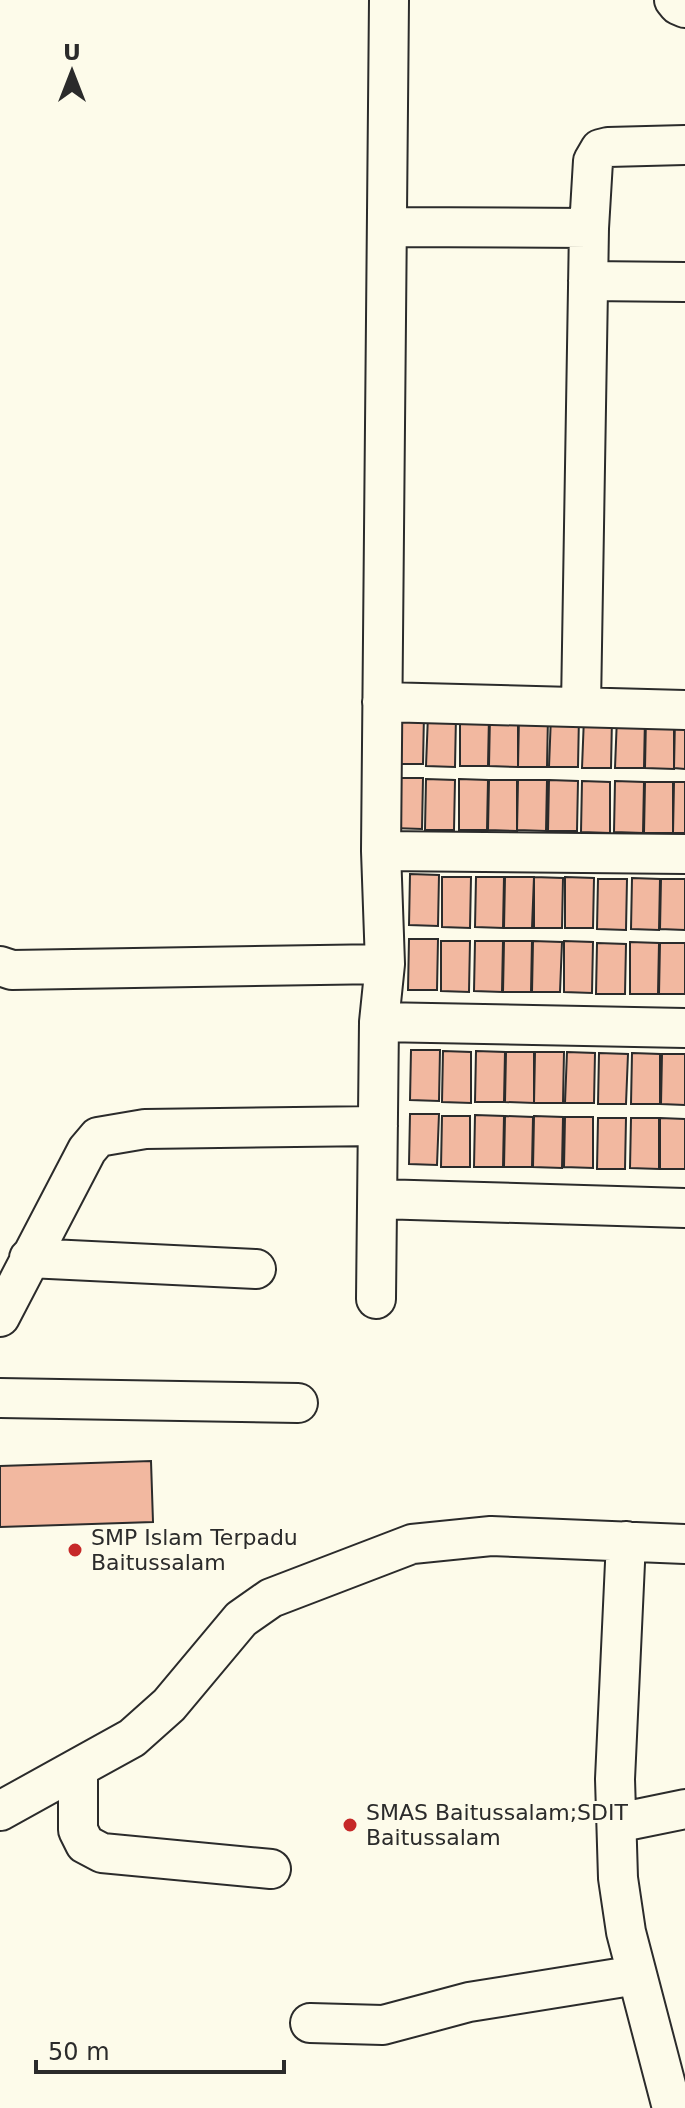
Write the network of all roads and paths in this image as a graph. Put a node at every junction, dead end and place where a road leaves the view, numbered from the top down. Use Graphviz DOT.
graph roads {
  1 [pos="389,0"];
  2 [pos="674,0"];
  3 [pos="685,8"];
  4 [pos="685,145"];
  5 [pos="387,227"];
  6 [pos="589,228"];
  7 [pos="588,281"];
  8 [pos="685,282"];
  9 [pos="382,702"];
  10 [pos="581,706"];
  11 [pos="685,710"];
  12 [pos="381,851"];
  13 [pos="685,854"];
  14 [pos="385,964"];
  15 [pos="4,976"];
  16 [pos="379,1022"];
  17 [pos="685,1028"];
  18 [pos="378,1126"];
  19 [pos="378,1199"];
  20 [pos="685,1208"];
  21 [pos="29,1258"];
  22 [pos="256,1269"];
  23 [pos="376,1299"];
  24 [pos="0,1317"];
  25 [pos="0,1398"];
  26 [pos="298,1403"];
  27 [pos="626,1541"];
  28 [pos="685,1544"];
  29 [pos="78,1769"];
  30 [pos="685,1809"];
  31 [pos="0,1811"];
  32 [pos="617,1823"];
  33 [pos="271,1869"];
  34 [pos="637,1975"];
  35 [pos="310,2023"];
  36 [pos="676,2104"];
  1 -- 5 [label="street"];
  2 -- 3 [label="street"];
  4 -- 6 [label="street"];
  5 -- 6 [label="street"];
  5 -- 9 [label="street"];
  6 -- 7 [label="street"];
  7 -- 8 [label="street"];
  7 -- 10 [label="street"];
  9 -- 10 [label="street"];
  9 -- 12 [label="street"];
  10 -- 11 [label="street"];
  12 -- 13 [label="street"];
  12 -- 14 [label="street"];
  14 -- 15 [label="street"];
  14 -- 16 [label="street"];
  16 -- 17 [label="street"];
  16 -- 18 [label="street"];
  18 -- 19 [label="street"];
  18 -- 21 [label="street"];
  19 -- 20 [label="street"];
  19 -- 23 [label="street"];
  21 -- 22 [label="street"];
  21 -- 24 [label="street"];
  25 -- 26 [label="street"];
  27 -- 28 [label="street"];
  27 -- 29 [label="street"];
  27 -- 32 [label="street"];
  29 -- 31 [label="street"];
  29 -- 33 [label="street"];
  30 -- 32 [label="street"];
  32 -- 34 [label="street"];
  34 -- 35 [label="street"];
  34 -- 36 [label="street"];
}
